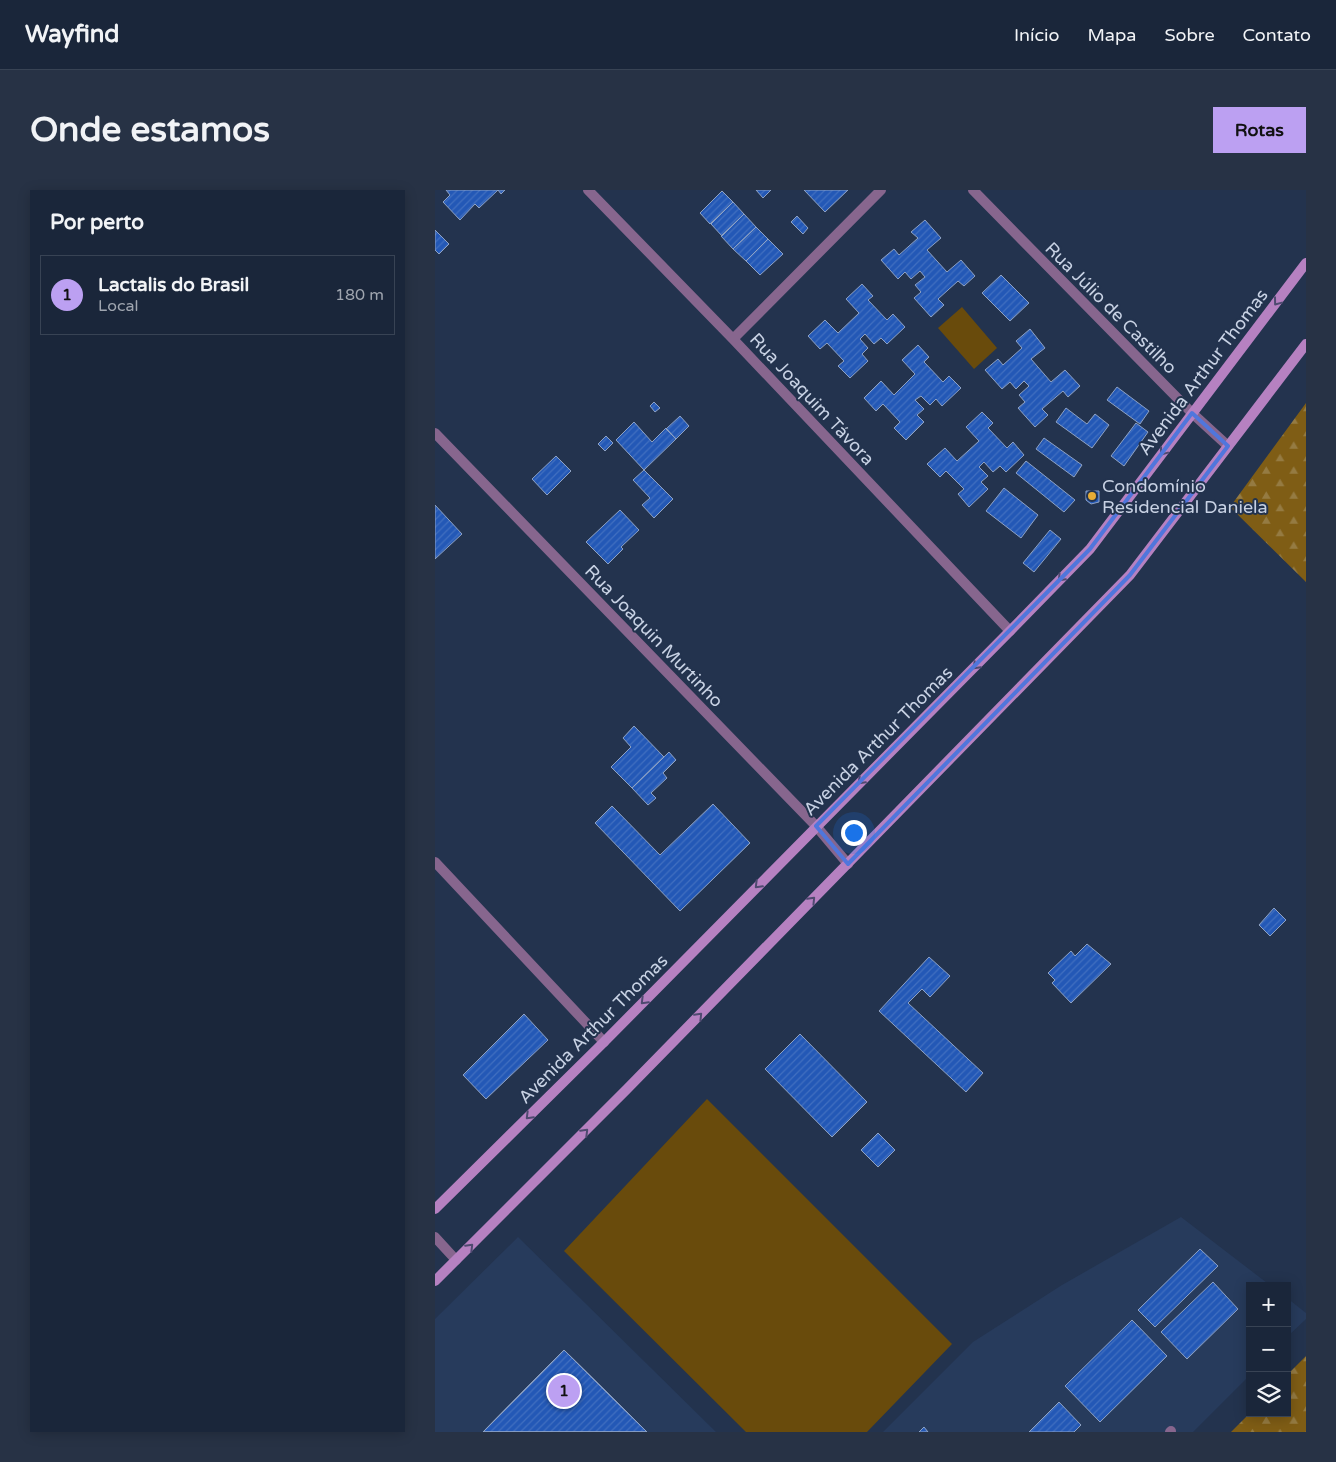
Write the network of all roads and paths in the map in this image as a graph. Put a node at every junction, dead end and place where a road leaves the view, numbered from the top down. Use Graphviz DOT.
graph roads {
  1 [pos="587,190"];
  2 [pos="881,190"];
  3 [pos="973,190"];
  4 [pos="1306,263"];
  5 [pos="733,339"];
  6 [pos="1306,344"];
  7 [pos="1192,413"];
  8 [pos="435,433"];
  9 [pos="1228,446"];
  10 [pos="1010,631"];
  11 [pos="816,826"];
  12 [pos="435,862"];
  13 [pos="848,864"];
  14 [pos="604,1042"];
  15 [pos="435,1209"];
  16 [pos="435,1237"];
  17 [pos="456,1260"];
  18 [pos="435,1281"];
  1 -- 5 [label="street, Rua Joaquim Távora"];
  2 -- 5 [label="street"];
  3 -- 7 [label="street, Rua Júlio de Castilho"];
  4 -- 7 [label="main road, Avenida Arthur Thomas, one-way"];
  5 -- 10 [label="street, Rua Joaquim Távora"];
  6 -- 9 [label="main road"];
  7 -- 9 [label="street, Rua Júlio de Castilho"];
  7 -- 10 [label="main road, Avenida Arthur Thomas, one-way"];
  8 -- 11 [label="street, Rua Joaquin Murtinho"];
  9 -- 13 [label="main road"];
  10 -- 11 [label="main road, Avenida Arthur Thomas, one-way"];
  11 -- 13 [label="street, Rua Joaquin Murtinho"];
  11 -- 14 [label="main road, Avenida Arthur Thomas, one-way"];
  12 -- 14 [label="street"];
  17 -- 13 [label="main road, one-way"];
  14 -- 15 [label="main road, Avenida Arthur Thomas, one-way"];
  16 -- 17 [label="street"];
  17 -- 18 [label="main road"];
}
